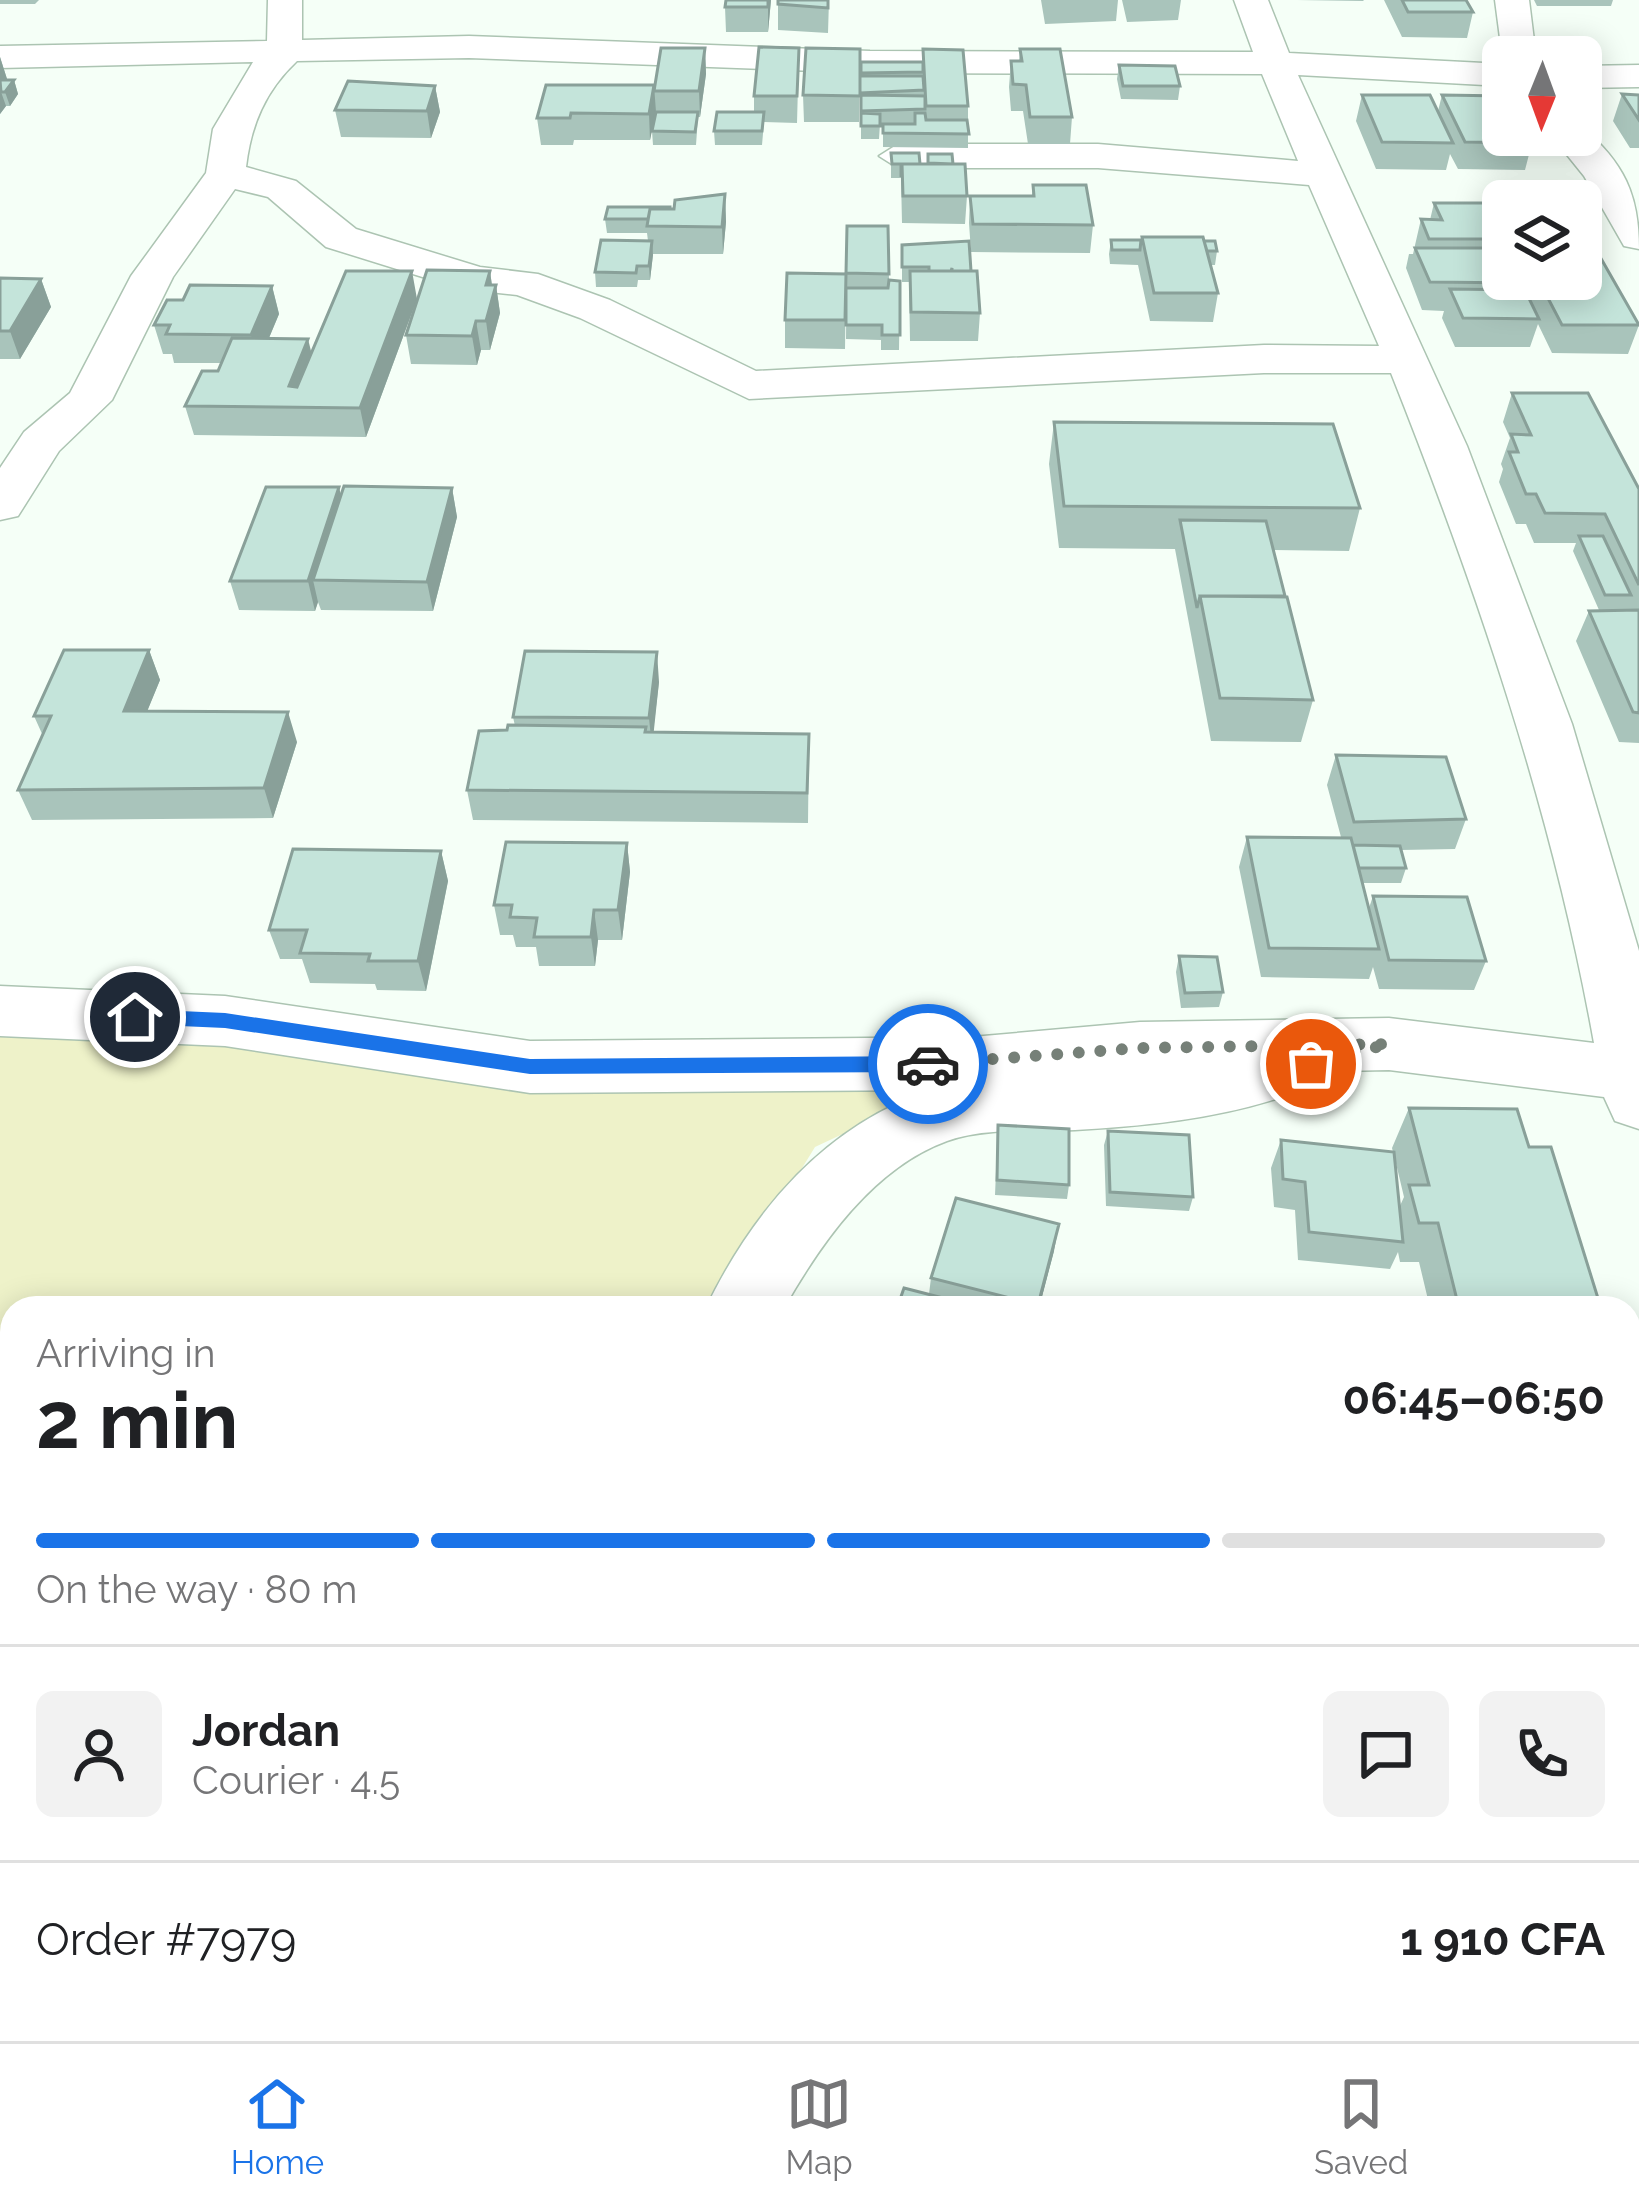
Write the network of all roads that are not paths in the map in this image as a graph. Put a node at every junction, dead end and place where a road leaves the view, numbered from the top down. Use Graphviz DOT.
graph roads {
  1 [pos="285,0"];
  2 [pos="1251,0"];
  3 [pos="1512,0"];
  4 [pos="1516,36"];
  5 [pos="284,54"];
  6 [pos="0,57"];
  7 [pos="1274,63"];
  8 [pos="1482,74"];
  9 [pos="1639,76"];
  10 [pos="1602,77"];
  11 [pos="898,156"];
  12 [pos="1620,171"];
  13 [pos="226,174"];
  14 [pos="1325,176"];
  15 [pos="1639,237"];
  16 [pos="1408,360"];
  17 [pos="0,505"];
  18 [pos="0,1010"];
  19 [pos="1389,1044"];
  20 [pos="1637,1084"];
  21 [pos="751,1296"];
  1 -- 5 [label="street"];
  2 -- 7 [label="street"];
  3 -- 4 [label="street"];
  5 -- 6 [label="street"];
  5 -- 7 [label="street"];
  5 -- 13 [label="street"];
  7 -- 8 [label="street"];
  7 -- 14 [label="street"];
  9 -- 10 [label="street"];
  11 -- 14 [label="street"];
  12 -- 15 [label="street"];
  13 -- 16 [label="street"];
  13 -- 17 [label="street"];
  14 -- 16 [label="street"];
  16 -- 20 [label="street"];
  18 -- 19 [label="street"];
  19 -- 20 [label="street"];
  19 -- 21 [label="street"];
}
